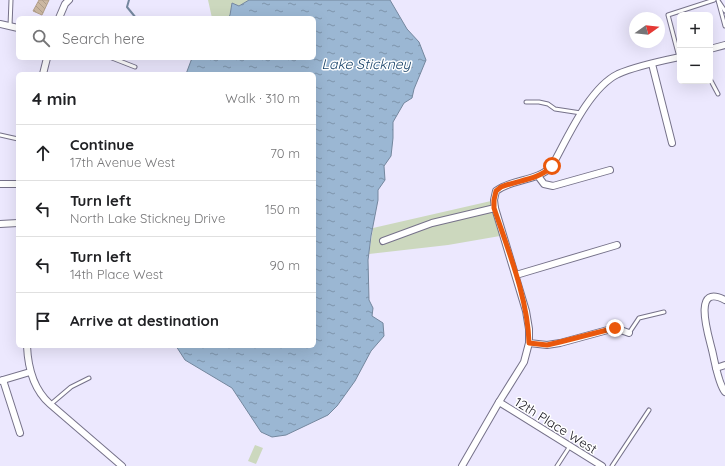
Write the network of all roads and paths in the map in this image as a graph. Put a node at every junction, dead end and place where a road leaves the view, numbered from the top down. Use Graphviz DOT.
graph roads {
  1 [pos="11,0"];
  2 [pos="69,0"];
  3 [pos="714,0"];
  4 [pos="718,0"];
  5 [pos="725,11"];
  6 [pos="60,16"];
  7 [pos="0,24"];
  8 [pos="10,26"];
  9 [pos="725,26"];
  10 [pos="16,28"];
  11 [pos="725,45"];
  12 [pos="713,48"];
  13 [pos="677,49"];
  14 [pos="677,58"];
  15 [pos="46,60"];
  16 [pos="117,60"];
  17 [pos="652,64"];
  18 [pos="135,67"];
  19 [pos="43,72"];
  20 [pos="713,84"];
  21 [pos="718,94"];
  22 [pos="526,102"];
  23 [pos="581,114"];
  24 [pos="0,135"];
  25 [pos="16,138"];
  26 [pos="672,143"];
  27 [pos="610,170"];
  28 [pos="538,176"];
  29 [pos="0,184"];
  30 [pos="16,184"];
  31 [pos="494,208"];
  32 [pos="16,223"];
  33 [pos="0,224"];
  34 [pos="383,241"];
  35 [pos="617,245"];
  36 [pos="516,275"];
  37 [pos="725,300"];
  38 [pos="664,312"];
  39 [pos="629,333"];
  40 [pos="529,343"];
  41 [pos="27,348"];
  42 [pos="725,365"];
  43 [pos="716,368"];
  44 [pos="30,372"];
  45 [pos="88,378"];
  46 [pos="1,381"];
  47 [pos="724,390"];
  48 [pos="499,402"];
  49 [pos="50,404"];
  50 [pos="649,410"];
  51 [pos="20,433"];
  52 [pos="570,446"];
  53 [pos="122,466"];
  54 [pos="462,466"];
  55 [pos="557,466"];
  56 [pos="602,466"];
  57 [pos="612,466"];
  1 -- 8 [label="lane"];
  2 -- 6 [label="street"];
  3 -- 13 [label="lane"];
  4 -- 5 [label="lane"];
  4 -- 9 [label="lane"];
  7 -- 8 [label="street"];
  8 -- 10 [label="street"];
  11 -- 12 [label="street"];
  14 -- 17 [label="street"];
  15 -- 19 [label="street"];
  16 -- 18 [label="lane"];
  17 -- 23 [label="street"];
  17 -- 26 [label="street"];
  20 -- 21 [label="lane"];
  22 -- 23 [label="lane"];
  23 -- 28 [label="street"];
  24 -- 25 [label="lane"];
  27 -- 28 [label="street"];
  28 -- 31 [label="street"];
  29 -- 30 [label="street"];
  31 -- 34 [label="street"];
  31 -- 36 [label="street"];
  32 -- 33 [label="street"];
  35 -- 36 [label="street"];
  36 -- 40 [label="street"];
  37 -- 43 [label="street"];
  38 -- 39 [label="lane"];
  39 -- 40 [label="street"];
  40 -- 48 [label="street"];
  41 -- 44 [label="street"];
  42 -- 43 [label="street"];
  43 -- 47 [label="street"];
  44 -- 46 [label="street"];
  44 -- 49 [label="street"];
  45 -- 49 [label="lane"];
  46 -- 51 [label="street"];
  48 -- 52 [label="street, 12th Place West"];
  48 -- 54 [label="street"];
  49 -- 53 [label="street"];
  50 -- 57 [label="lane"];
  52 -- 55 [label="lane"];
  52 -- 56 [label="street, 12th Place West"];
}
